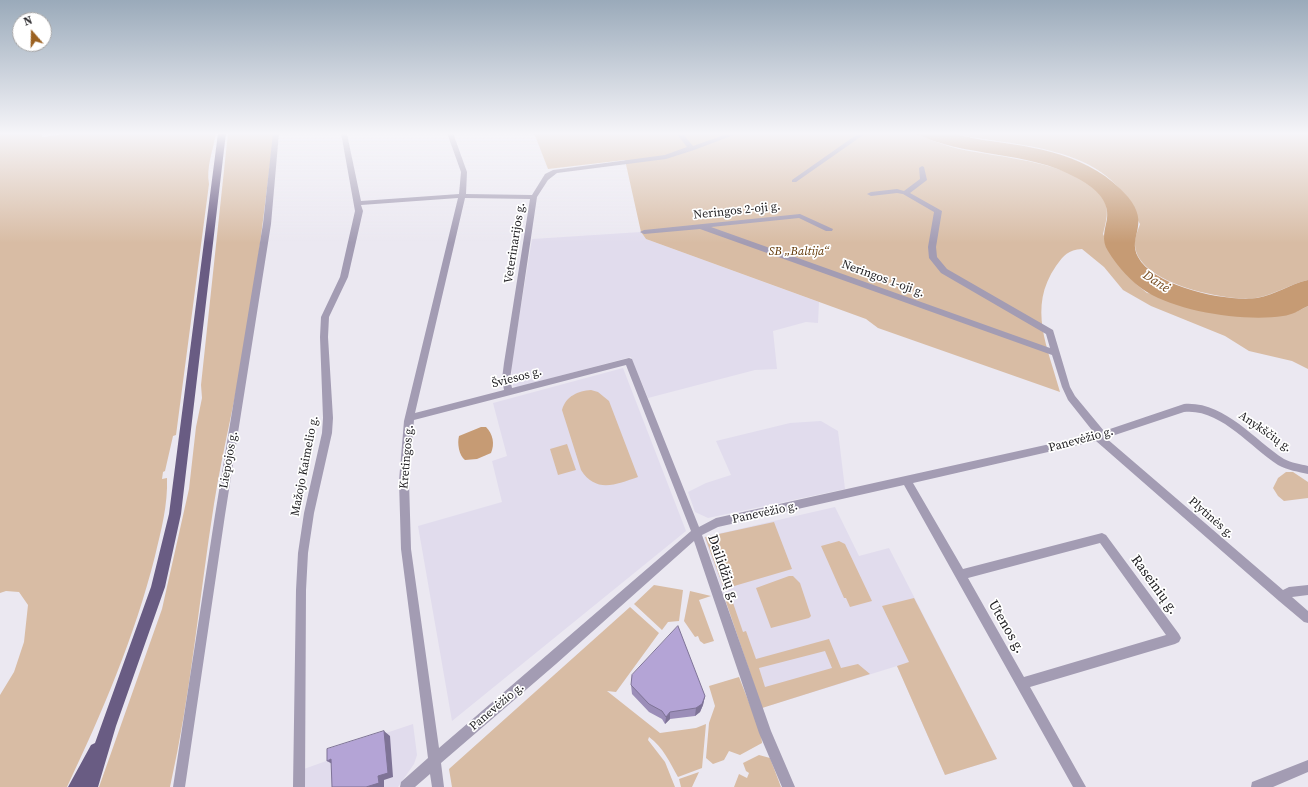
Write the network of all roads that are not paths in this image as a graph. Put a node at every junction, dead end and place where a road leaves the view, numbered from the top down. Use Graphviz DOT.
graph roads {
  1 [pos="217,170"];
  2 [pos="272,170"];
  3 [pos="351,170"];
  4 [pos="463,170"];
  5 [pos="565,170"];
  6 [pos="809,170"];
  7 [pos="922,170"];
  8 [pos="794,180"];
  9 [pos="871,194"];
  10 [pos="904,194"];
  11 [pos="462,196"];
  12 [pos="534,197"];
  13 [pos="358,203"];
  14 [pos="703,227"];
  15 [pos="829,229"];
  16 [pos="644,232"];
  17 [pos="1056,353"];
  18 [pos="629,361"];
  19 [pos="508,392"];
  20 [pos="1209,410"];
  21 [pos="410,417"];
  22 [pos="1100,436"];
  23 [pos="1308,470"];
  24 [pos="906,481"];
  25 [pos="695,534"];
  26 [pos="959,575"];
  27 [pos="1308,590"];
  28 [pos="1283,597"];
  29 [pos="1308,618"];
  30 [pos="1021,684"];
  31 [pos="108,726"];
  32 [pos="435,760"];
  33 [pos="1308,766"];
  34 [pos="76,787"];
  35 [pos="90,787"];
  36 [pos="179,787"];
  37 [pos="299,787"];
  38 [pos="406,787"];
  39 [pos="438,787"];
  40 [pos="789,787"];
  41 [pos="1080,787"];
  42 [pos="1257,787"];
  1 -- 31 [label="main road"];
  2 -- 36 [label="street, Liepojos g."];
  3 -- 13 [label="street, Mažojo Kaimelio g."];
  4 -- 11 [label="street, Kretingos g."];
  5 -- 12 [label="street, Veterinarijos g."];
  6 -- 8 [label="street"];
  7 -- 10 [label="street"];
  9 -- 10 [label="street"];
  10 -- 17 [label="street, Plytinės g."];
  11 -- 12 [label="street"];
  11 -- 13 [label="street"];
  11 -- 21 [label="street, Kretingos g."];
  12 -- 19 [label="street, Veterinarijos g."];
  13 -- 37 [label="street, Mažojo Kaimelio g."];
  14 -- 15 [label="street, Neringos 2-oji g."];
  14 -- 16 [label="street, Neringos 2-oji g."];
  14 -- 17 [label="street, Neringos 1-oji g."];
  17 -- 22 [label="street, Plytinės g."];
  18 -- 19 [label="street, Šviesos g."];
  18 -- 25 [label="street, Dailidžių g."];
  19 -- 21 [label="street, Šviesos g."];
  20 -- 22 [label="street, Panevėžio g."];
  20 -- 23 [label="street, Anykščių g."];
  21 -- 32 [label="street, Kretingos g."];
  22 -- 24 [label="street, Panevėžio g."];
  22 -- 28 [label="street, Plytinės g."];
  24 -- 25 [label="street, Panevėžio g."];
  24 -- 26 [label="street, Utenos g."];
  25 -- 32 [label="street, Panevėžio g."];
  25 -- 40 [label="street, Dailidžių g."];
  26 -- 30 [label="street, Utenos g."];
  26 -- 30 [label="street, Raseinių g."];
  27 -- 28 [label="street"];
  28 -- 29 [label="street, Plytinės g."];
  30 -- 41 [label="street, Utenos g."];
  31 -- 34 [label="main road"];
  31 -- 35 [label="main road"];
  32 -- 38 [label="street, Panevėžio g."];
  32 -- 39 [label="street, Kretingos g."];
  33 -- 42 [label="street"];
}
